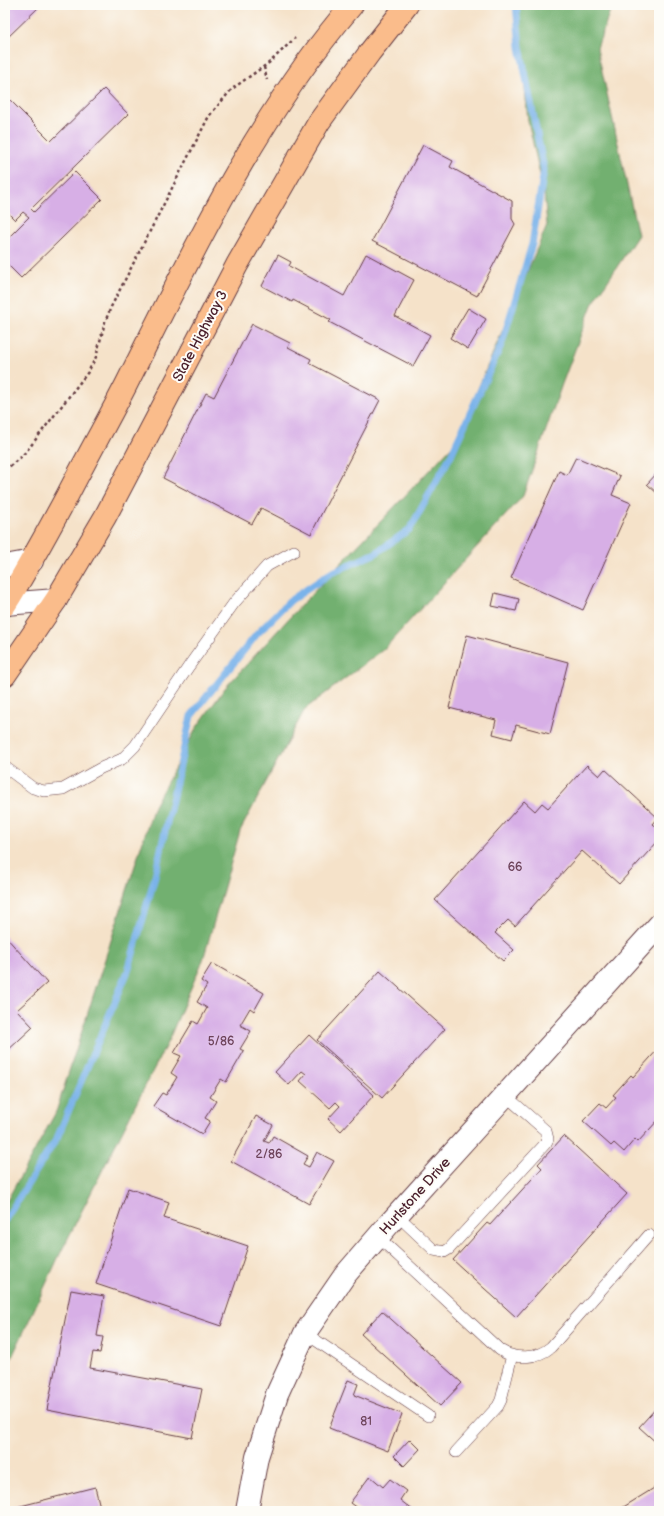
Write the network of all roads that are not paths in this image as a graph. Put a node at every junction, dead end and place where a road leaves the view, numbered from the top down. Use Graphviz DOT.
graph roads {
  1 [pos="352,5"];
  2 [pos="407,5"];
  3 [pos="294,551"];
  4 [pos="32,561"];
  5 [pos="5,566"];
  6 [pos="56,600"];
  7 [pos="5,605"];
  8 [pos="5,675"];
  9 [pos="5,767"];
  10 [pos="659,925"];
  11 [pos="505,1095"];
  12 [pos="397,1215"];
  13 [pos="649,1235"];
  14 [pos="378,1237"];
  15 [pos="305,1333"];
  16 [pos="512,1355"];
  17 [pos="428,1416"];
  18 [pos="456,1452"];
  19 [pos="247,1511"];
  1 -- 4 [label="highway"];
  2 -- 6 [label="highway, State Highway 3"];
  3 -- 9 [label="lane"];
  4 -- 5 [label="street"];
  4 -- 7 [label="highway"];
  6 -- 7 [label="street"];
  6 -- 8 [label="highway, State Highway 3"];
  10 -- 11 [label="street, Hurlstone Drive"];
  11 -- 12 [label="street, Hurlstone Drive"];
  11 -- 12 [label="lane"];
  12 -- 14 [label="street, Hurlstone Drive"];
  13 -- 16 [label="lane"];
  14 -- 15 [label="street, Hurlstone Drive"];
  14 -- 16 [label="lane"];
  15 -- 17 [label="lane"];
  15 -- 19 [label="street, Hurlstone Drive"];
  16 -- 18 [label="lane"];
}
